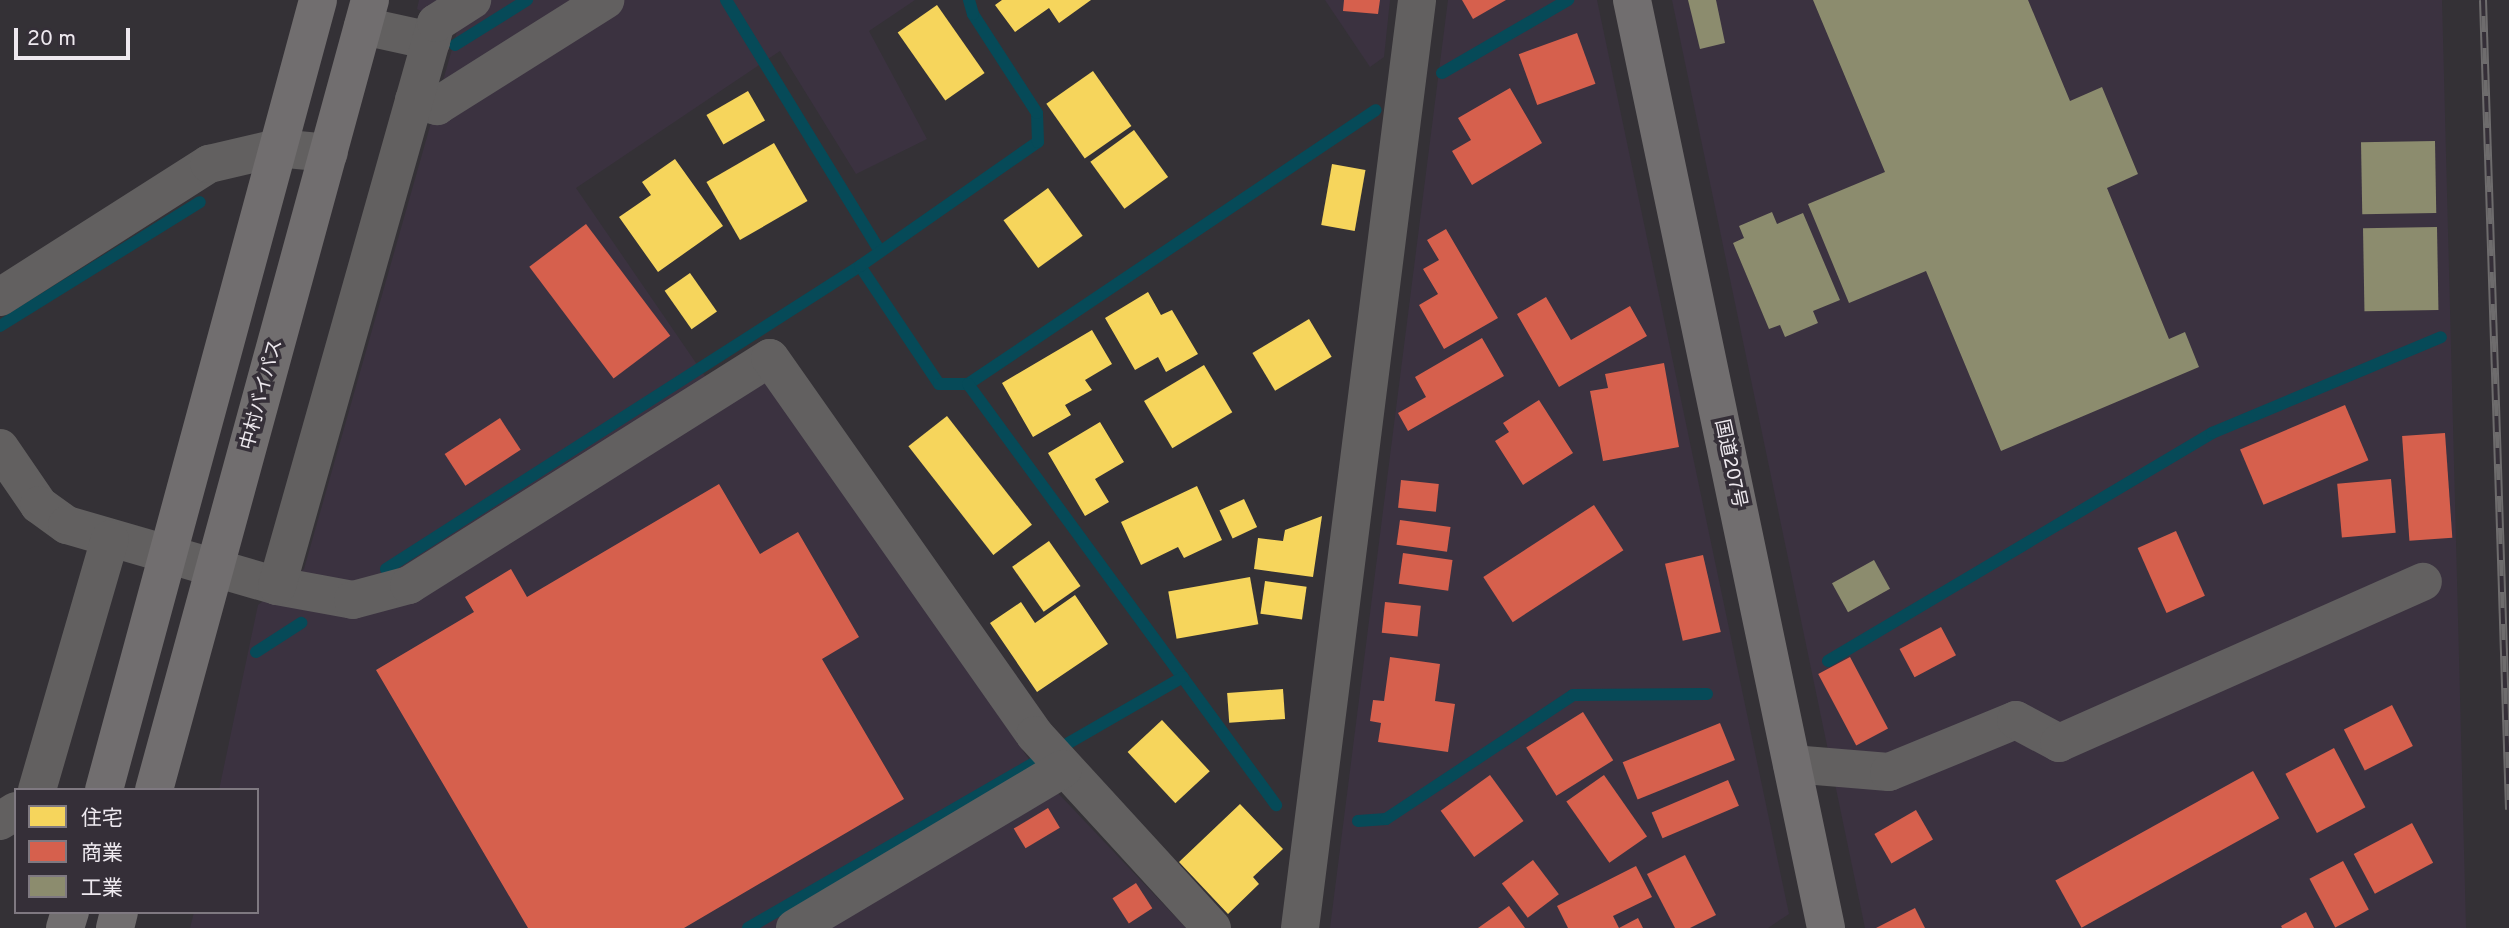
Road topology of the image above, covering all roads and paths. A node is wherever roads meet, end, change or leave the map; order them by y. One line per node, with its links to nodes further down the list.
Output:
1 (318, 0): 9 (highway)
2 (472, 0): 7 (street)
3 (605, 0): 8 (street)
4 (1417, 0): 25 (street)
5 (1632, 0): 18 (highway, 国道207号)
6 (367, 13): 7 (street); 10 (highway, 中村バイパス)
7 (431, 41): 8 (street)
8 (414, 100): 17 (street)
9 (276, 148): 10 (street); 11 (street); 14 (highway)
10 (329, 153): 15 (highway, 中村バイパス)
11 (0, 298)
12 (0, 448): 13 (street)
13 (110, 539): 14 (street); 20 (street)
14 (169, 554): 15 (street); 21 (highway)
15 (216, 568): 17 (street); 22 (highway, 中村バイパス)
16 (2423, 583): 18 (street)
17 (277, 586): 19 (street)
18 (1792, 764): 26 (highway, 国道207号)
19 (1063, 769): 23 (street); 24 (street)
20 (38, 788)
21 (105, 788)
22 (155, 788)
23 (795, 928)
24 (1212, 928)
25 (1300, 928)
26 (1826, 928)

